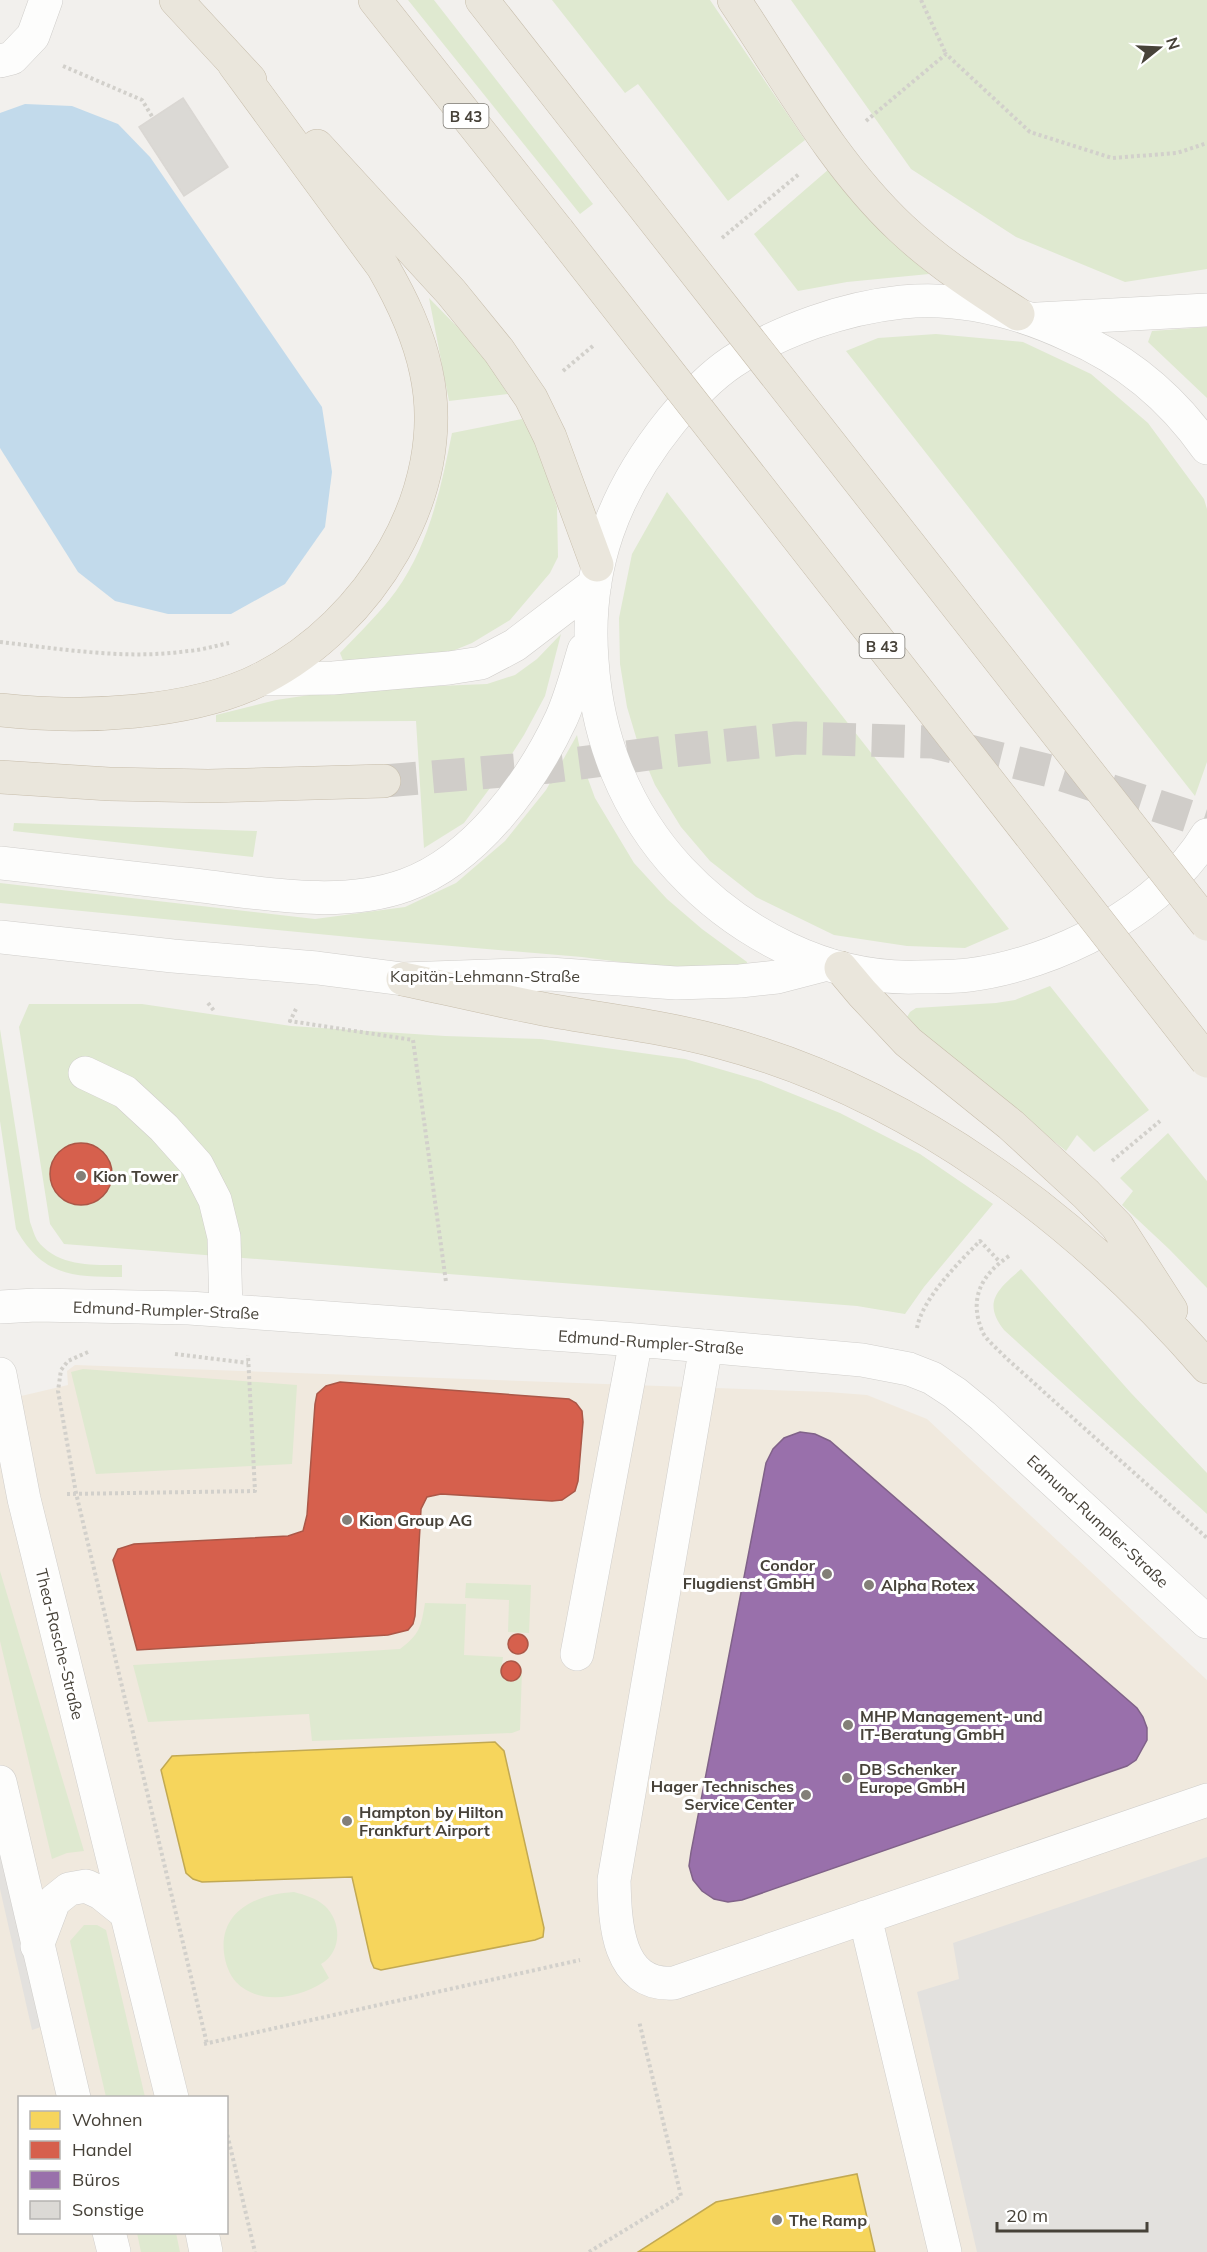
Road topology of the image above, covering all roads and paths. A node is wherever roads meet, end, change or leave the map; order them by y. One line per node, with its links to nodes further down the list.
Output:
1 (46, 0): 7 (street)
2 (176, 0): 9 (highway)
3 (375, 0): 29 (highway, B 43, bridge)
4 (482, 0): 24 (highway, bridge)
5 (734, 0): 12 (highway)
6 (921, 0): 8 (path)
7 (11, 54): 10 (path)
8 (946, 54): 11 (path); 12 (path)
9 (234, 64): 16 (highway); 18 (highway)
10 (153, 118)
11 (1207, 142)
12 (831, 147): 14 (highway)
13 (1207, 310): 14 (street)
14 (1026, 317): 15 (street); 16 (street)
15 (1207, 448)
16 (596, 575): 17 (street); 18 (street)
17 (590, 631): 23 (street); 26 (street)
18 (261, 679): 19 (highway)
19 (0, 710)
20 (0, 777): 21 (highway)
21 (384, 781)
22 (1207, 835): 26 (street)
23 (0, 863)
24 (1207, 924)
25 (0, 938): 27 (street, Kapitän-Lehmann-Straße)
26 (834, 966): 27 (street, Kapitän-Lehmann-Straße); 44 (highway)
27 (403, 978): 44 (highway)
28 (290, 1021): 38 (path)
29 (1207, 1061)
30 (85, 1073): 37 (street)
31 (1160, 1121): 32 (path)
32 (1107, 1165)
33 (1009, 1256): 34 (path)
34 (1000, 1262): 35 (path); 48 (path)
35 (932, 1296)
36 (0, 1307): 37 (street, Edmund-Rumpler-Straße)
37 (235, 1312): 38 (street, Edmund-Rumpler-Straße); 43 (path)
38 (452, 1328): 39 (street, Edmund-Rumpler-Straße)
39 (636, 1340): 40 (street, Edmund-Rumpler-Straße); 50 (street)
40 (706, 1346): 49 (street, Edmund-Rumpler-Straße); 56 (street)
41 (92, 1351): 46 (path)
42 (167, 1353): 43 (path)
43 (248, 1363): 46 (path)
44 (1206, 1366)
45 (0, 1374): 47 (street, Thea-Rasche-Straße)
46 (76, 1493): 47 (path); 58 (path)
47 (24, 1499): 53 (street, Thea-Rasche-Straße)
48 (1207, 1538)
49 (1207, 1622)
50 (577, 1654)
51 (0, 1782): 55 (street)
52 (1207, 1800): 54 (street)
53 (126, 1913): 55 (street); 59 (street, Thea-Rasche-Straße)
54 (865, 1917): 56 (street); 70 (street)
55 (37, 1946): 61 (street)
56 (623, 1951): 58 (path)
57 (639, 2018): 69 (path)
58 (206, 2043): 59 (path); 60 (path)
59 (162, 2053): 62 (street, Thea-Rasche-Straße)
60 (209, 2054)
61 (74, 2096)
62 (172, 2096)
63 (228, 2137): 68 (path)
64 (110, 2234): 66 (street)
65 (202, 2234): 67 (street)
66 (114, 2252)
67 (206, 2252)
68 (255, 2252)
69 (589, 2252)
70 (945, 2252)

